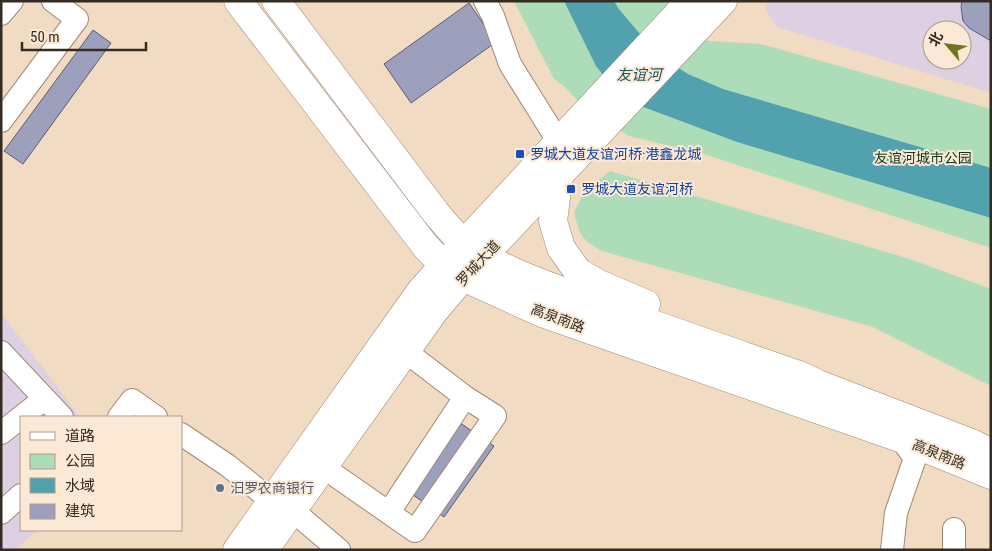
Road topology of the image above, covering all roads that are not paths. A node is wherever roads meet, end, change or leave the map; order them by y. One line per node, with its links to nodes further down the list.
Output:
1 (12, 1): 7 (street)
2 (53, 1): 9 (street)
3 (238, 1): 13 (main road, 高泉南路)
4 (276, 1): 12 (main road, 高泉南路)
5 (485, 1): 10 (street)
6 (710, 4): 8 (main road, 罗城大道)
7 (1, 14)
8 (604, 110): 10 (main road, 罗城大道); 11 (main road, 罗城大道)
9 (1, 121)
10 (558, 141): 12 (main road, 罗城大道)
11 (559, 175): 12 (main road, 罗城大道); 16 (main road)
12 (474, 250): 13 (main road, 罗城大道); 16 (main road, 高泉南路)
13 (453, 271): 14 (main road, 罗城大道); 26 (main road, 高泉南路); 31 (main road, 罗城大道)
14 (405, 351): 17 (street); 28 (main road, 罗城大道)
15 (1, 352): 18 (street)
16 (799, 374): 27 (main road, 高泉南路)
17 (465, 397): 32 (street); 32 (street)
18 (44, 399): 19 (street); 20 (street)
19 (22, 416)
20 (61, 416)
21 (120, 416): 22 (street)
22 (155, 416)
23 (20, 418): 24 (street)
24 (1, 433)
25 (182, 435): 31 (street)
26 (900, 438): 29 (main road, 高泉南路); 37 (street)
27 (991, 453)
28 (323, 467): 31 (main road, 罗城大道); 32 (street)
29 (991, 475)
30 (20, 496): 33 (street)
31 (282, 505): 34 (main road, 罗城大道); 35 (main road, 罗城大道); 36 (street)
32 (389, 512)
33 (1, 513)
34 (237, 550)
35 (264, 550)
36 (339, 550)
37 (892, 550)

